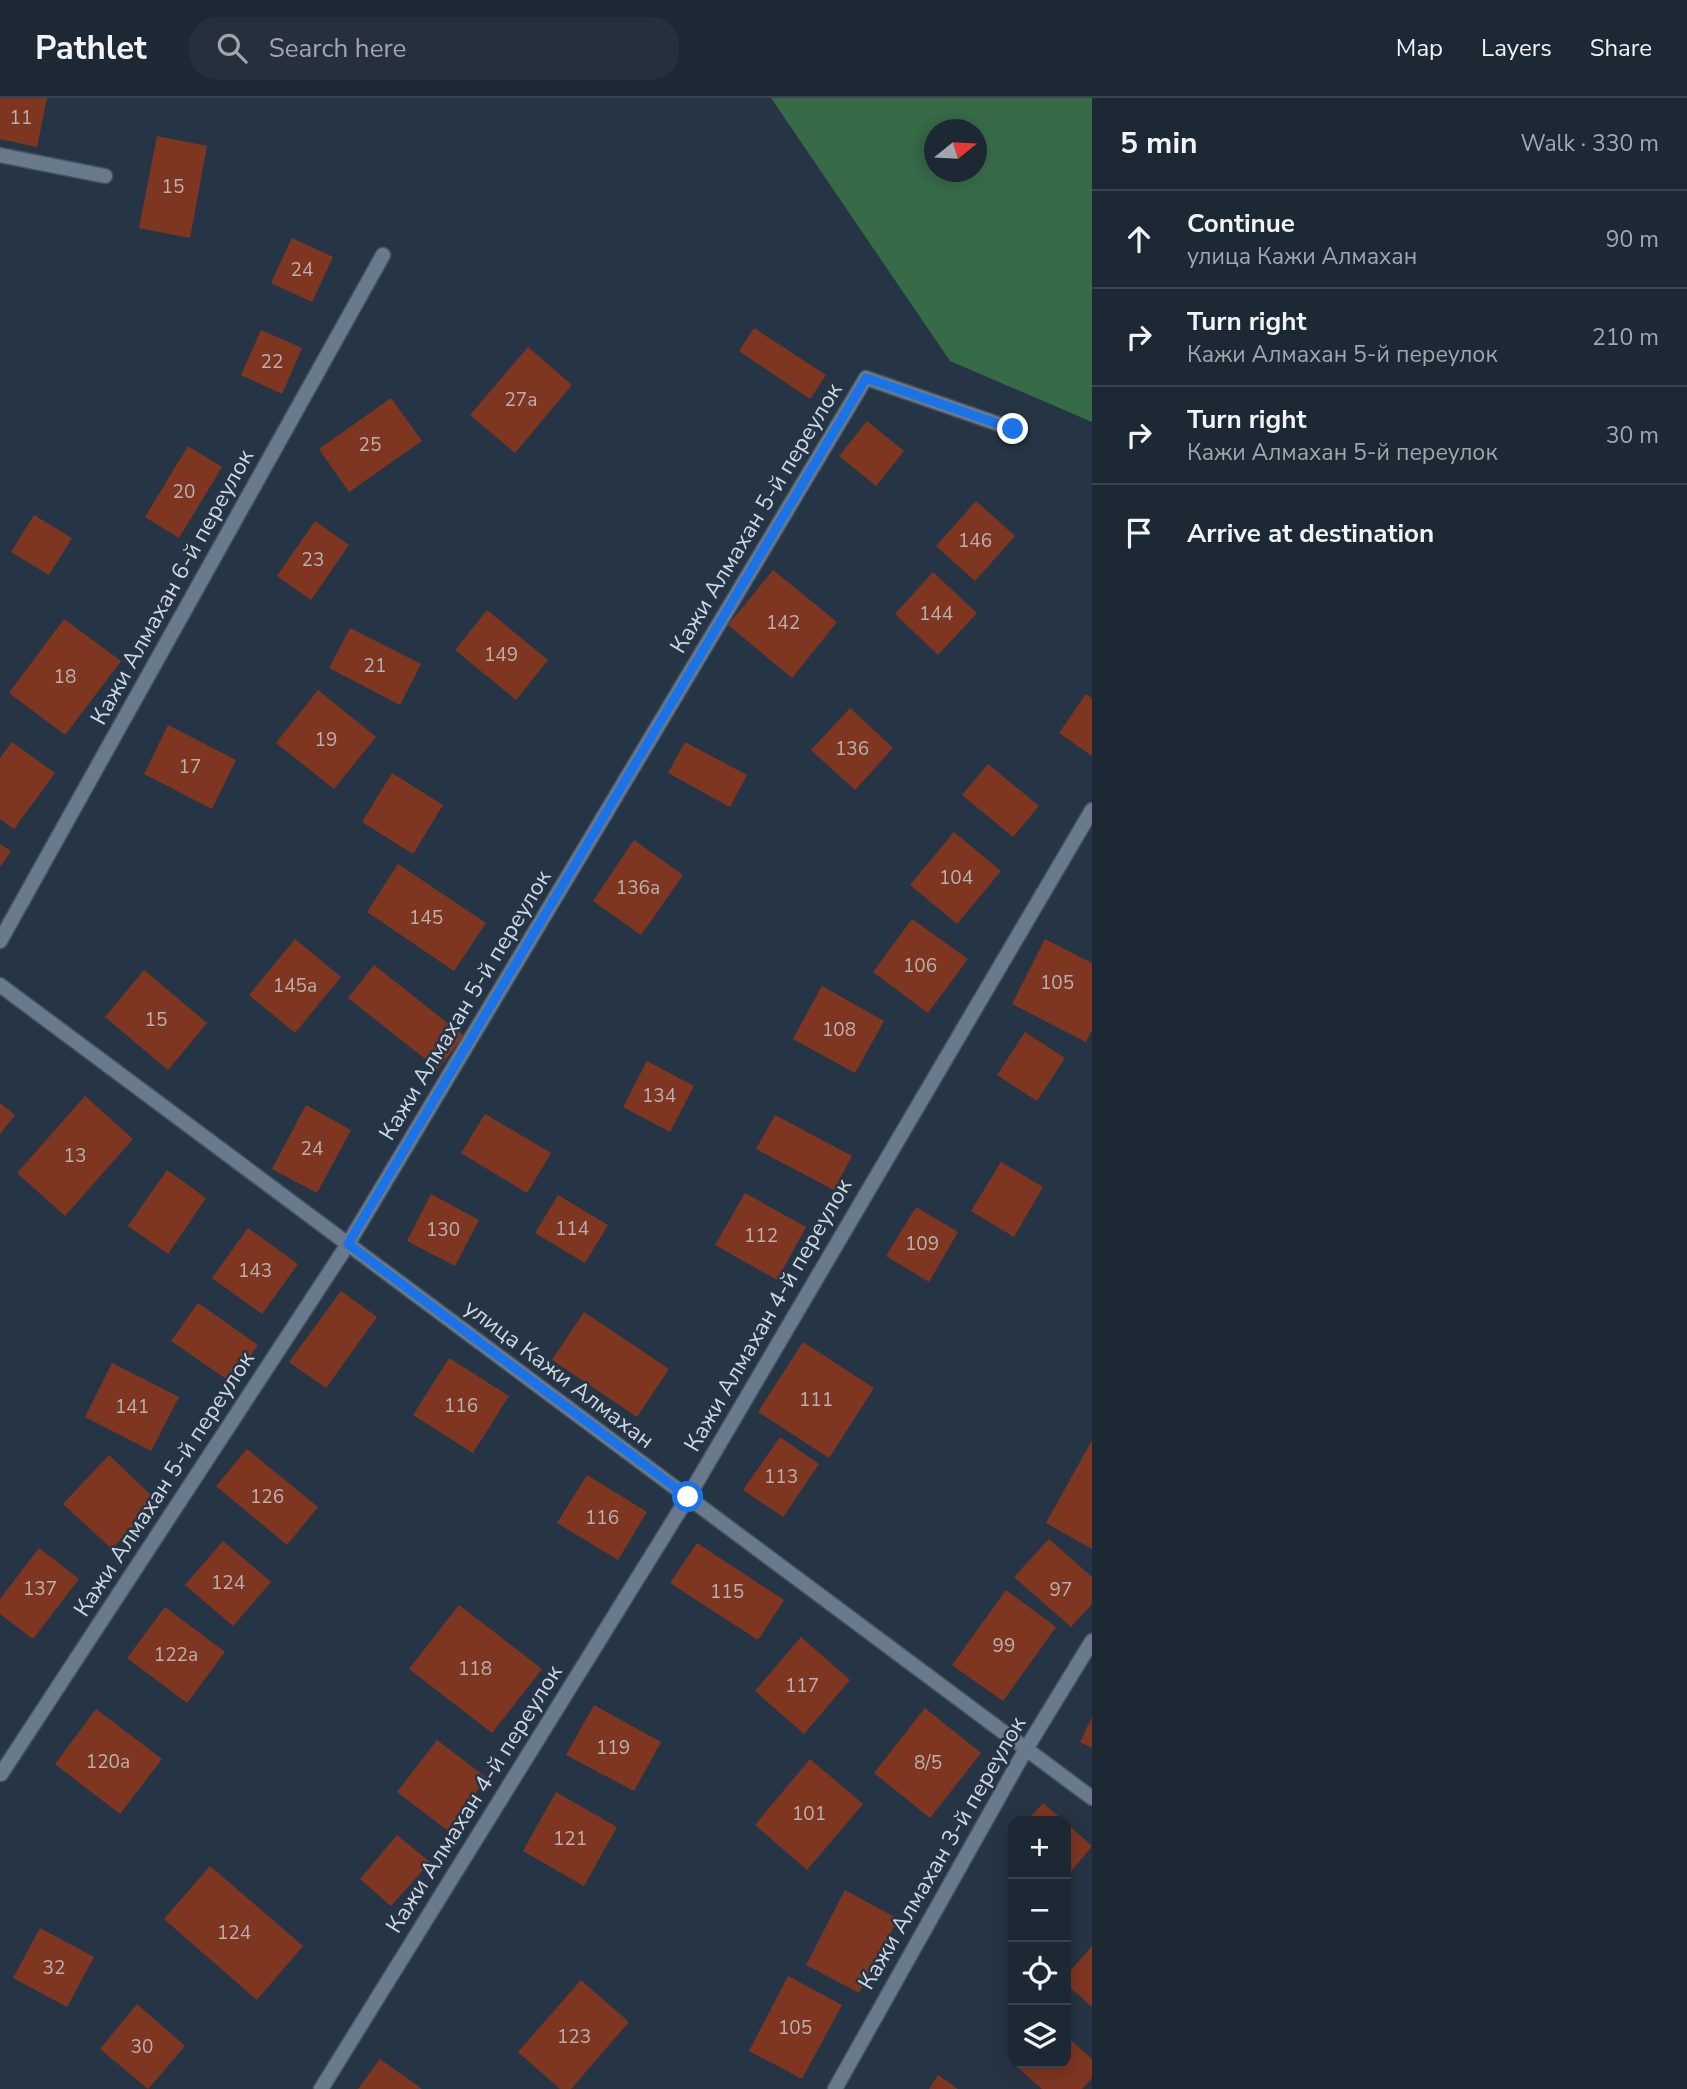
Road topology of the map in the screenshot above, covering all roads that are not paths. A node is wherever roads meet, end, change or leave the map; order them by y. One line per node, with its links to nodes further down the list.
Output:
1 (0, 155): 2 (street)
2 (105, 176)
3 (383, 255): 6 (street, Кажи Алмахан 6-й переулок)
4 (1013, 429): 8 (street, Кажи Алмахан 5-й переулок)
5 (1092, 810): 9 (street, Кажи Алмахан 4-й переулок)
6 (0, 941)
7 (0, 985): 8 (street, улица Кажи Алмахан)
8 (348, 1244): 9 (street, улица Кажи Алмахан); 12 (street, Кажи Алмахан 5-й переулок)
9 (688, 1497): 11 (street, улица Кажи Алмахан); 14 (street, Кажи Алмахан 4-й переулок)
10 (1092, 1642): 11 (street, Кажи Алмахан 3-й переулок)
11 (1026, 1749): 13 (street, улица Кажи Алмахан); 15 (street, Кажи Алмахан 3-й переулок)
12 (1, 1774)
13 (1092, 1798)
14 (321, 2089)
15 (835, 2089)

